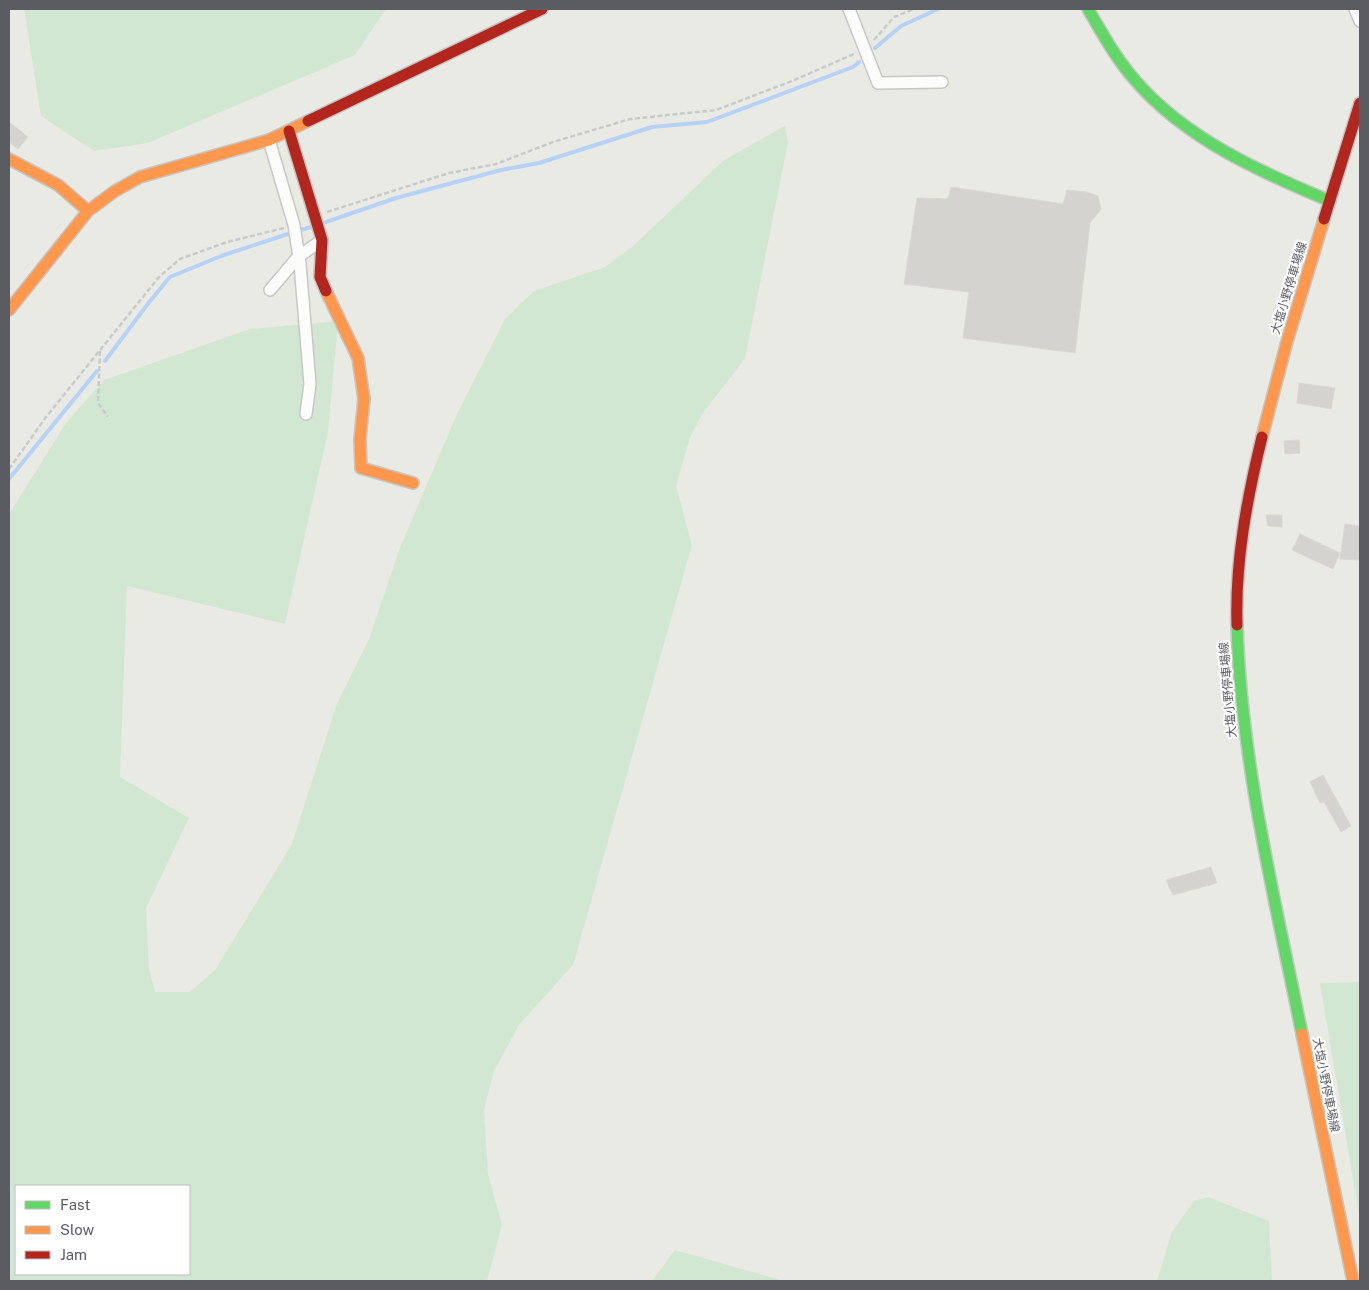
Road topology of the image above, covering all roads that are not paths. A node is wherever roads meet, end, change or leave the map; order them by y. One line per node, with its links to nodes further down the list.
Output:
1 (542, 9): 8 (street)
2 (849, 9): 6 (street)
3 (1088, 9): 11 (street)
4 (1355, 9): 5 (street)
5 (1360, 21)
6 (942, 82)
7 (1360, 103): 11 (street, 大塩小野停車場線)
8 (289, 131): 9 (street); 13 (street)
9 (269, 140): 12 (street); 14 (street)
10 (9, 159): 12 (street)
11 (1330, 201): 19 (street, 大塩小野停車場線)
12 (88, 211): 16 (street)
13 (322, 240): 14 (street); 18 (street)
14 (298, 257): 15 (street); 17 (street)
15 (270, 290)
16 (9, 310)
17 (306, 414)
18 (413, 483)
19 (1353, 1281)

